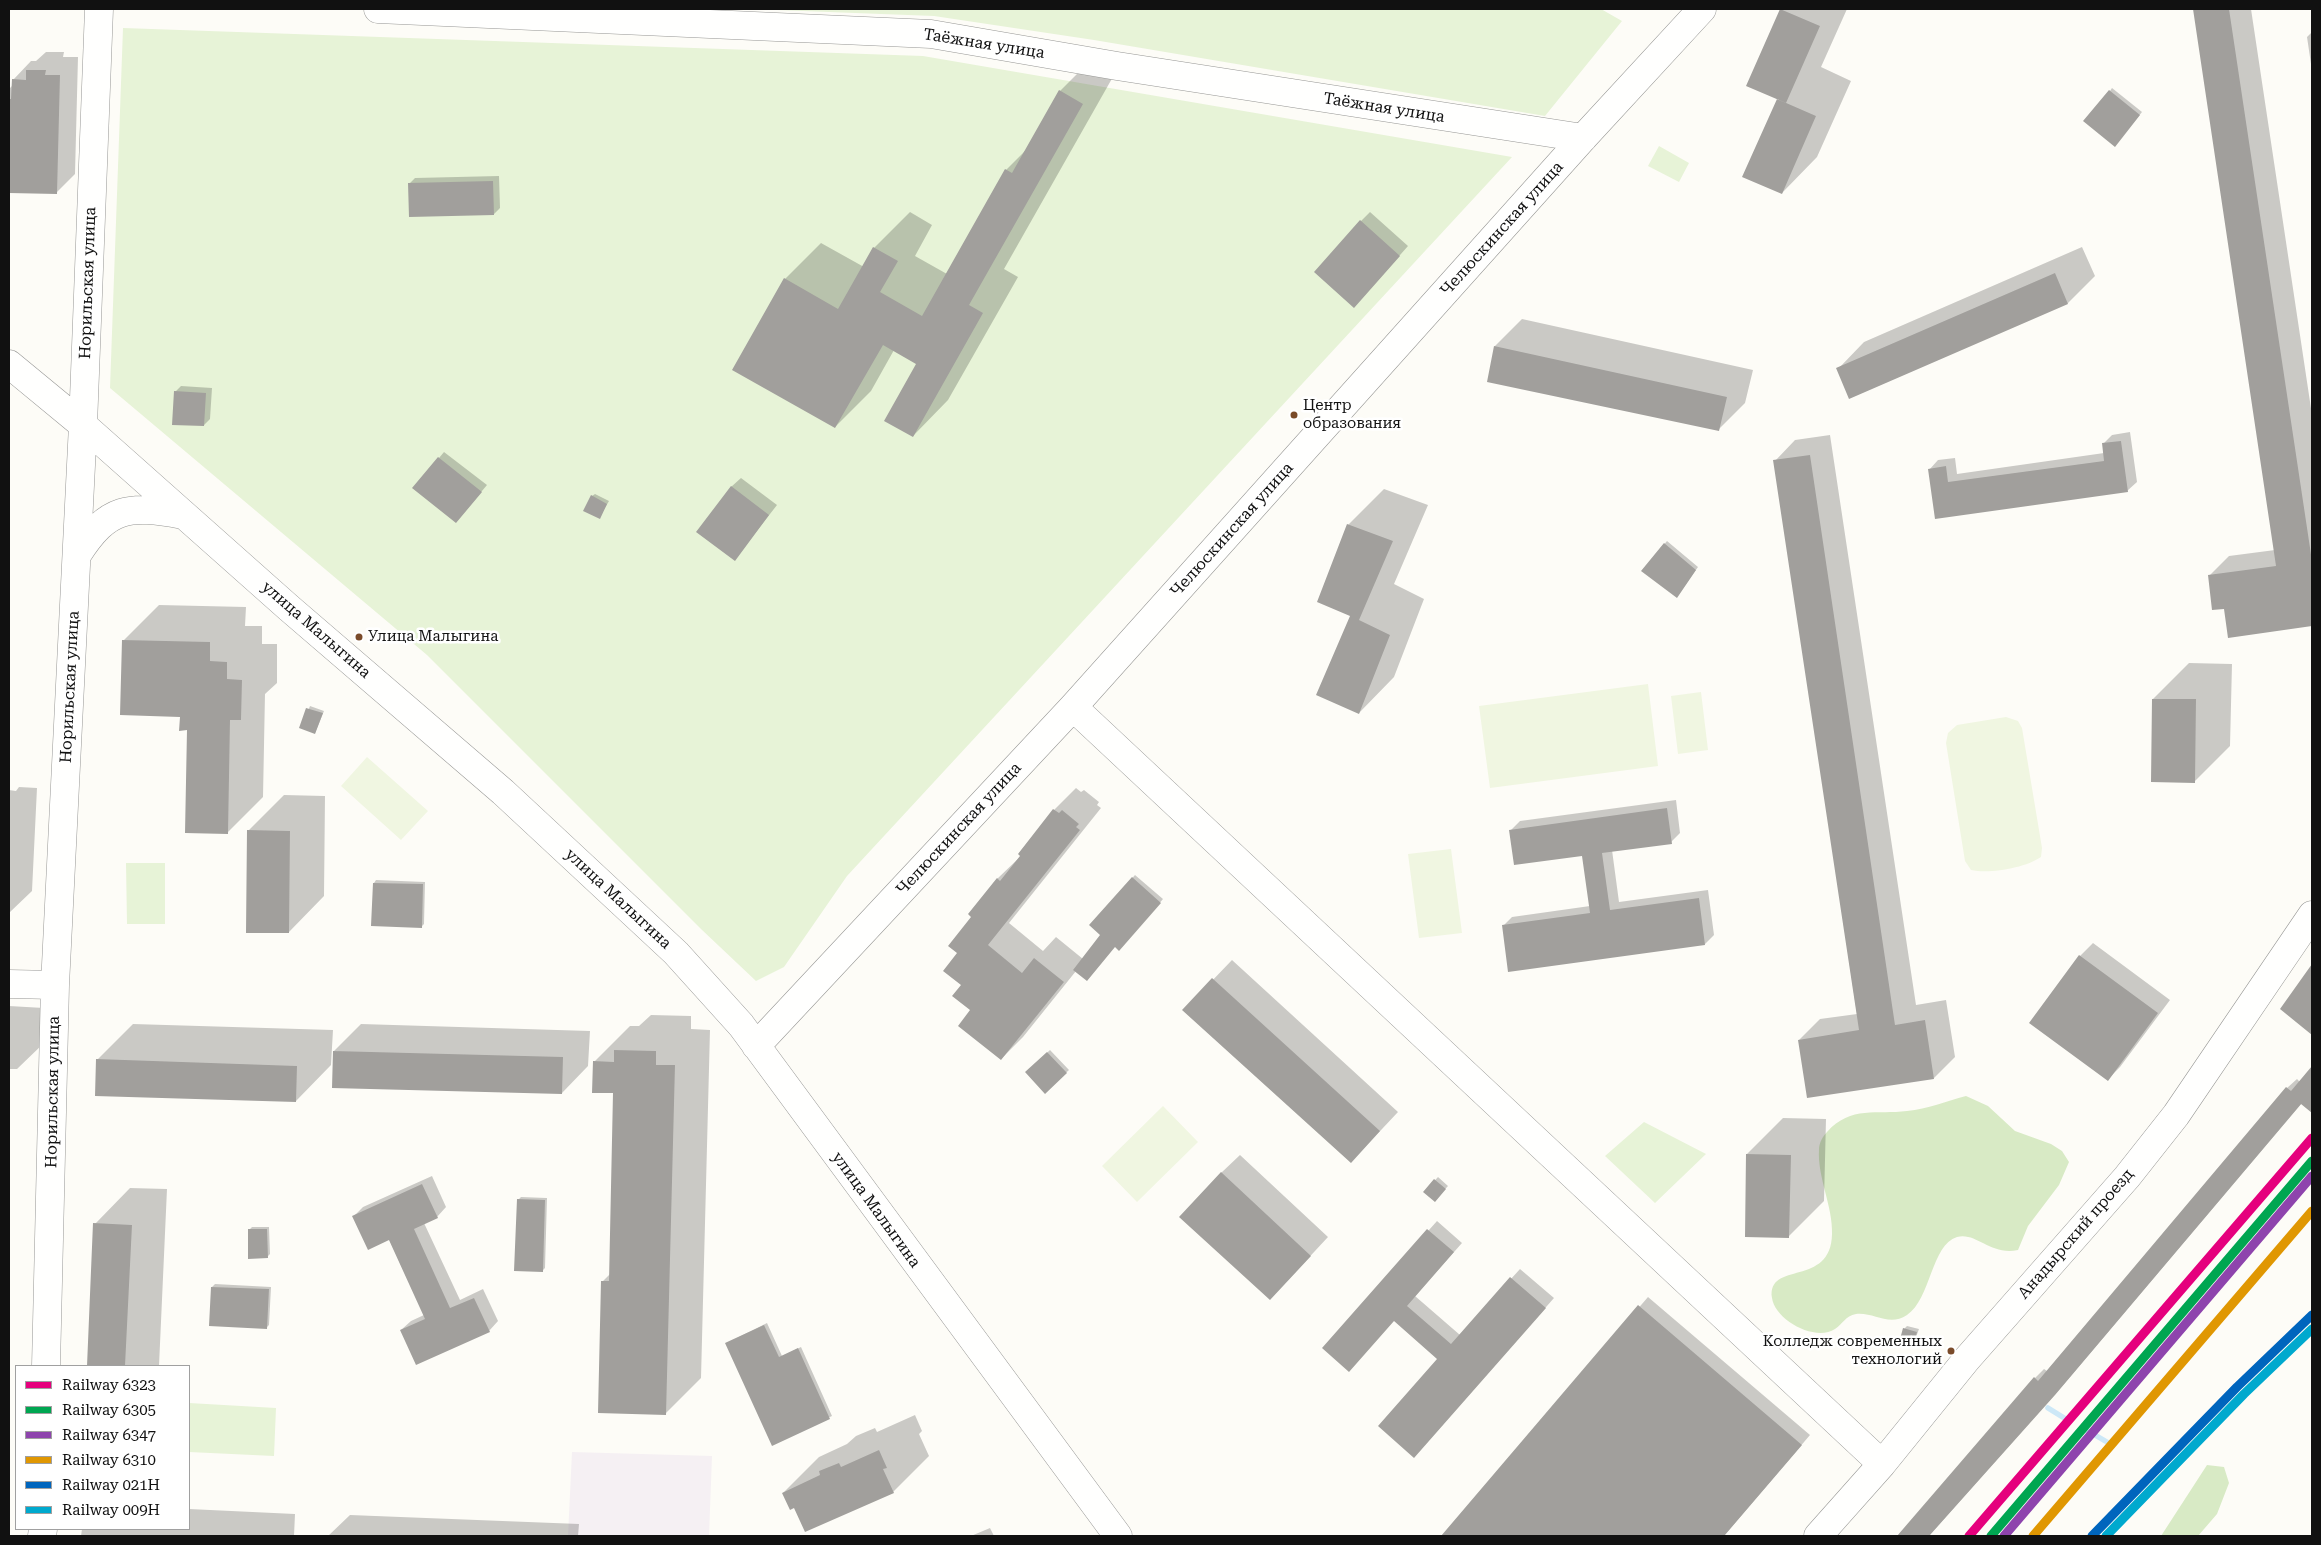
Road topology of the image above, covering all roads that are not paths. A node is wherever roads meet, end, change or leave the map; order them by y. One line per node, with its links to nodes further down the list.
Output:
1 (99, 9): 6 (street, Норильская улица)
2 (378, 9): 4 (street, Таёжная улица)
3 (1702, 9): 4 (street, Челюскинская улица)
4 (1583, 138): 9 (street, Челюскинская улица)
5 (9, 364): 6 (street, улица Малыгина)
6 (83, 425): 7 (street, улица Малыгина); 8 (street, Норильская улица)
7 (183, 515): 8 (street); 13 (street, улица Малыгина)
8 (77, 555): 12 (street, Норильская улица)
9 (1073, 707): 13 (street, Челюскинская улица); 15 (street)
10 (2312, 915): 15 (street, Анадырский проезд)
11 (9, 984): 12 (street)
12 (55, 985): 14 (street, Норильская улица)
13 (756, 1046): 16 (street, улица Малыгина)
14 (46, 1365)
15 (1882, 1464): 17 (street, Анадырский проезд)
16 (1118, 1536)
17 (1818, 1536)

